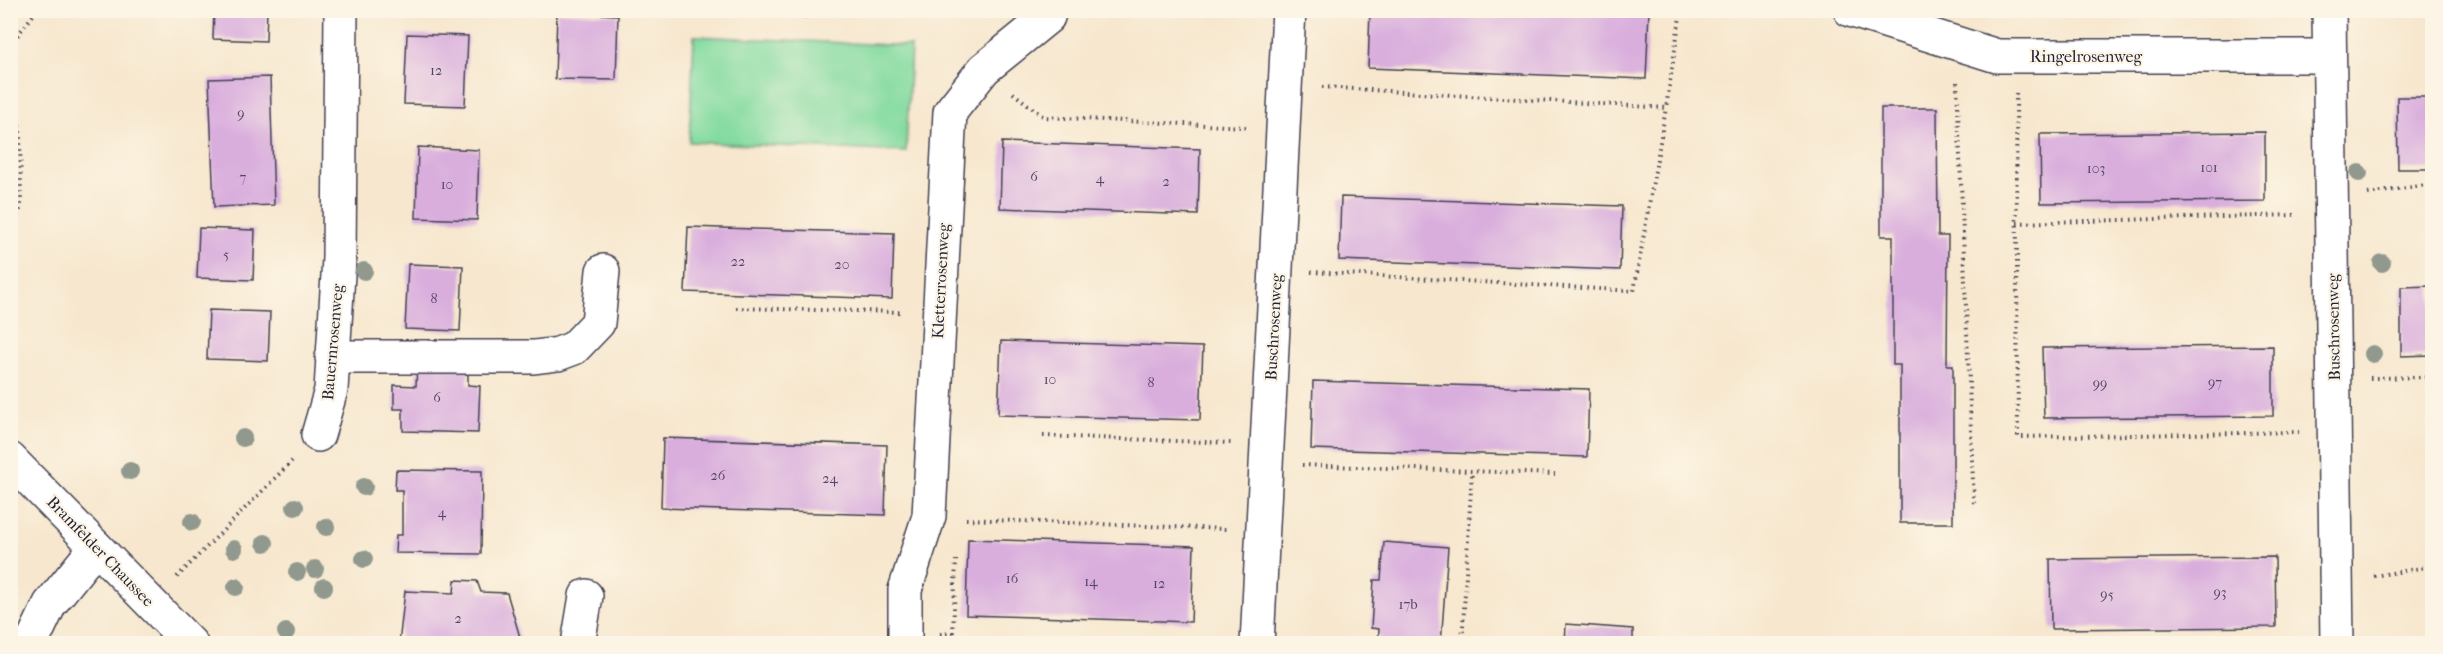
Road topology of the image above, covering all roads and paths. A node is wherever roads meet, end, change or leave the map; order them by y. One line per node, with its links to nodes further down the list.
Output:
1 (38, 10): 11 (path)
2 (341, 10): 27 (street, Bauernrosenweg)
3 (826, 10): 9 (path)
4 (1050, 10): 14 (street, Kletterrosenweg)
5 (1289, 10): 15 (street, Buschrosenweg)
6 (1681, 10): 16 (path)
7 (1850, 10): 10 (street, Ringelrosenweg)
8 (2329, 10): 13 (street, Buschrosenweg)
9 (752, 14)
10 (1956, 43): 12 (street, Ringelrosenweg); 37 (path)
11 (10, 45)
12 (2016, 56): 13 (street, Ringelrosenweg); 21 (path)
13 (2329, 56): 20 (street, Buschrosenweg)
14 (984, 69): 18 (path); 26 (street, Kletterrosenweg)
15 (1285, 85): 16 (path); 18 (street, Buschrosenweg)
16 (1666, 108): 23 (path)
17 (10, 110): 22 (path)
18 (1282, 129): 23 (street, Buschrosenweg)
19 (2433, 184): 20 (path)
20 (2331, 207): 21 (path); 29 (street, Buschrosenweg)
21 (2016, 223): 30 (path)
22 (10, 233)
23 (1276, 270): 33 (street, Buschrosenweg)
24 (603, 272): 27 (street)
25 (736, 308): 26 (path)
26 (938, 313): 51 (street, Kletterrosenweg)
27 (332, 357): 31 (street, Bauernrosenweg)
28 (2433, 376): 29 (path)
29 (2334, 379): 30 (street, Buschrosenweg)
30 (2334, 432): 43 (street, Buschrosenweg)
31 (318, 435): 45 (path)
32 (1043, 436): 33 (path)
33 (1266, 454): 35 (path); 39 (street, Buschrosenweg)
34 (10, 459): 40 (street, Bramfelder Chaussee)
35 (1472, 471): 36 (path); 53 (path)
36 (1555, 474)
37 (1974, 507)
38 (958, 519): 39 (path)
39 (1262, 530): 52 (street, Buschrosenweg)
40 (96, 547): 45 (street, Bramfelder Chaussee); 48 (street)
41 (956, 553): 46 (path)
42 (2433, 566): 43 (path)
43 (2336, 582): 47 (street, Buschrosenweg)
44 (586, 596): 50 (street)
45 (151, 603): 49 (street, Bramfelder Chaussee)
46 (953, 633)
47 (2337, 642): 54 (path)
48 (31, 644)
49 (191, 644)
50 (578, 644)
51 (905, 644)
52 (1257, 644)
53 (1462, 644)
54 (2237, 644)

